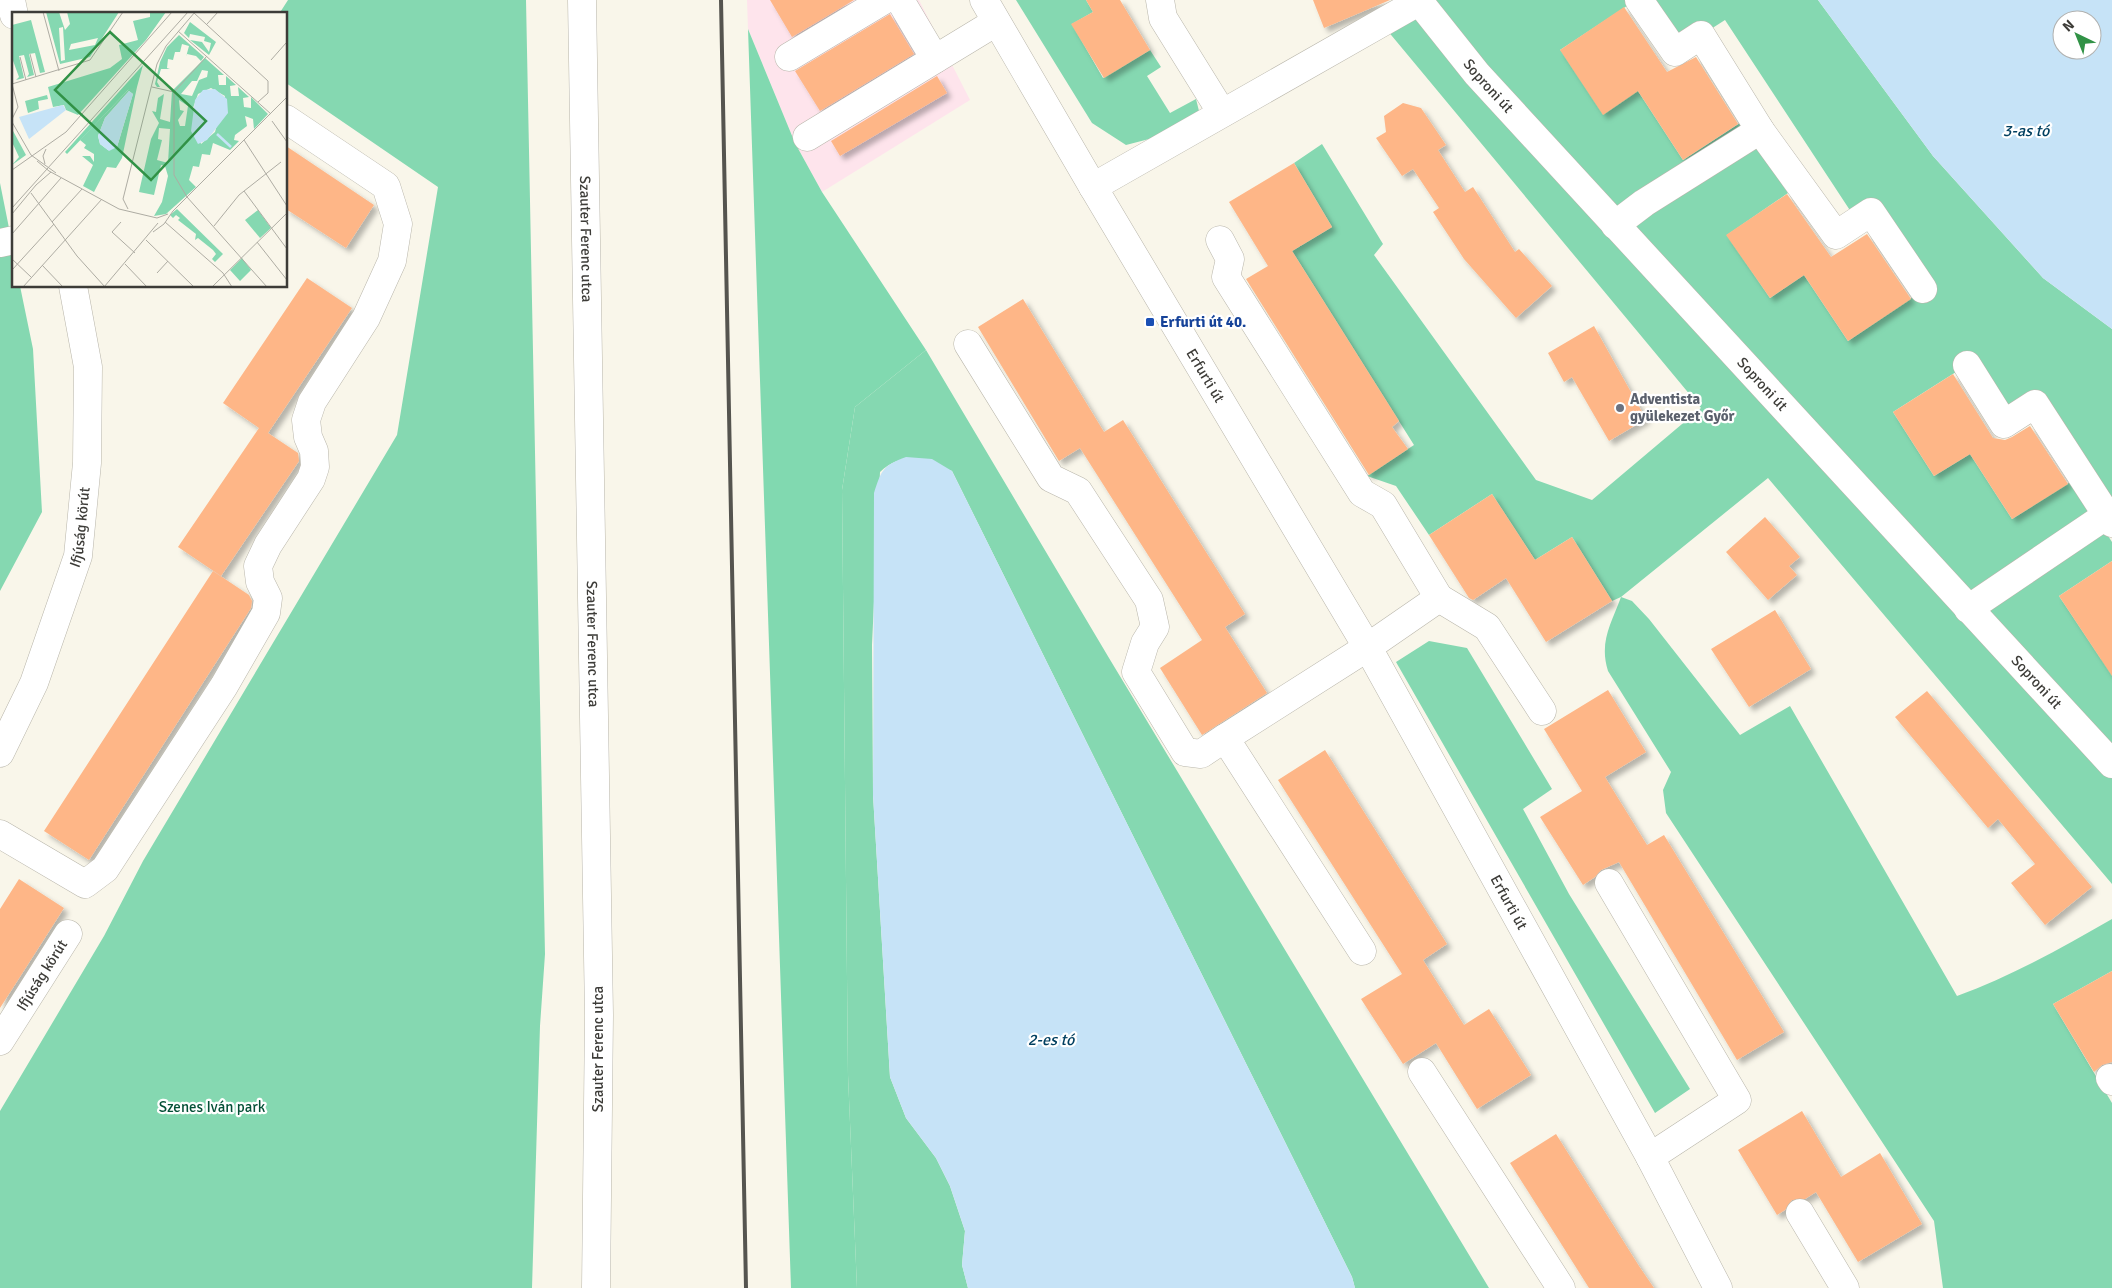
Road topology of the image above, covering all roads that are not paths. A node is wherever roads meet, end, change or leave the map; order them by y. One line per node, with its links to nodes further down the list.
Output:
1 (582, 0): 37 (street, Szauter Ferenc utca)
2 (884, 0): 8 (street)
3 (900, 0): 9 (street)
4 (1160, 0): 10 (street)
5 (1639, 0): 12 (street)
6 (1418, 1): 10 (street); 15 (street, Soproni út)
7 (990, 11): 9 (street); 14 (street, Erfurti út)
8 (789, 57)
9 (935, 59): 13 (street)
10 (1222, 113): 14 (street)
11 (288, 121): 29 (street)
12 (1760, 130): 15 (street); 18 (street)
13 (807, 137)
14 (1093, 187): 24 (street, Erfurti út)
15 (1615, 225): 23 (street, Soproni út)
16 (1220, 240): 22 (street)
17 (73, 288): 27 (street, Ifjúság körút)
18 (1923, 289)
19 (968, 344): 26 (street)
20 (1967, 365): 21 (street)
21 (2109, 519): 23 (street)
22 (1439, 598): 24 (street); 25 (street)
23 (1968, 609): 28 (street, Soproni út)
24 (1368, 647): 26 (street); 35 (street, Erfurti út)
25 (1542, 711)
26 (1225, 738): 32 (street)
27 (0, 753)
28 (2112, 764)
29 (0, 834)
30 (1609, 882): 35 (street)
31 (68, 934): 33 (street, Ifjúság körút)
32 (1362, 951)
33 (0, 1042)
34 (1422, 1072): 38 (street)
35 (1650, 1157): 39 (street, Erfurti út)
36 (1800, 1213): 40 (street)
37 (596, 1288)
38 (1561, 1288)
39 (1718, 1288)
40 (1844, 1288)

